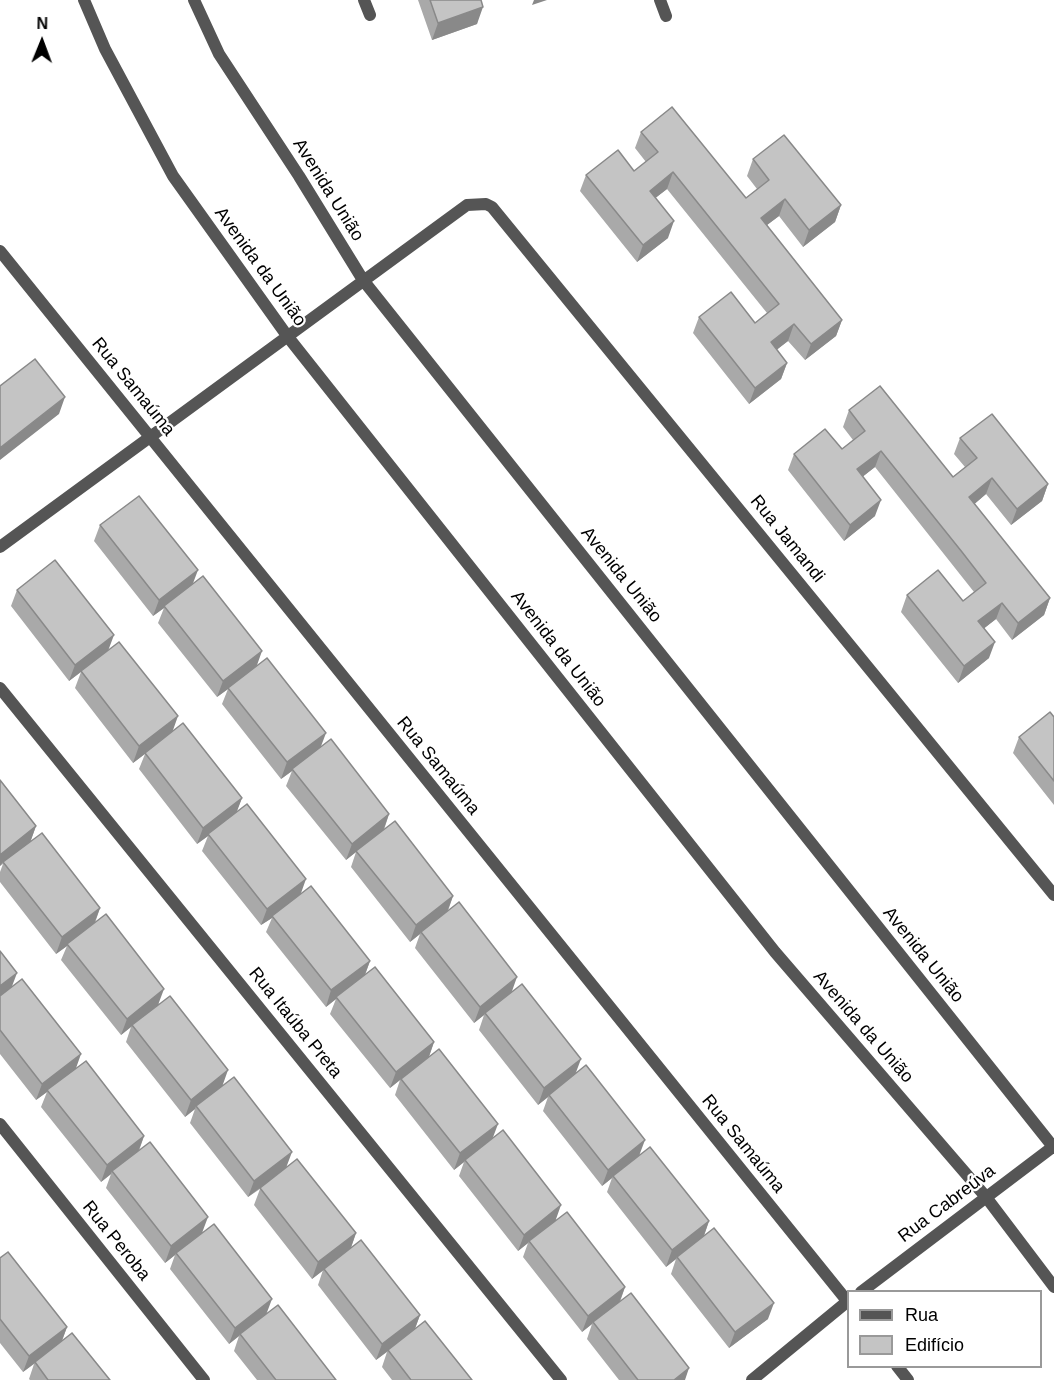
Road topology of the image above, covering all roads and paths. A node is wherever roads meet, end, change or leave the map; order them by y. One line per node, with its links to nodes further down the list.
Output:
1 (84, 0): 9 (street, Avenida da União)
2 (194, 0): 8 (street, Avenida União)
3 (364, 0): 5 (street)
4 (660, 0): 6 (street)
5 (370, 15)
6 (666, 16)
7 (0, 251): 10 (street, Rua Samaúma)
8 (363, 280): 9 (street); 13 (street, Rua Jamandi); 15 (street, Avenida União)
9 (288, 337): 10 (street); 16 (street, Avenida da União)
10 (150, 437): 11 (street); 19 (street, Rua Samaúma)
11 (0, 547)
12 (0, 688): 23 (street, Rua Itaúba Preta)
13 (1054, 895)
14 (0, 1124): 22 (street, Rua Peroba)
15 (1054, 1147): 16 (street, Rua Cabreúva)
16 (986, 1197): 17 (street, Avenida da União); 18 (street, Rua Cabreúva)
17 (1054, 1287)
18 (864, 1290)
19 (847, 1300)
20 (847, 1302): 24 (street)
21 (899, 1368): 25 (street)
22 (204, 1380)
23 (561, 1380)
24 (752, 1380)
25 (908, 1380)

